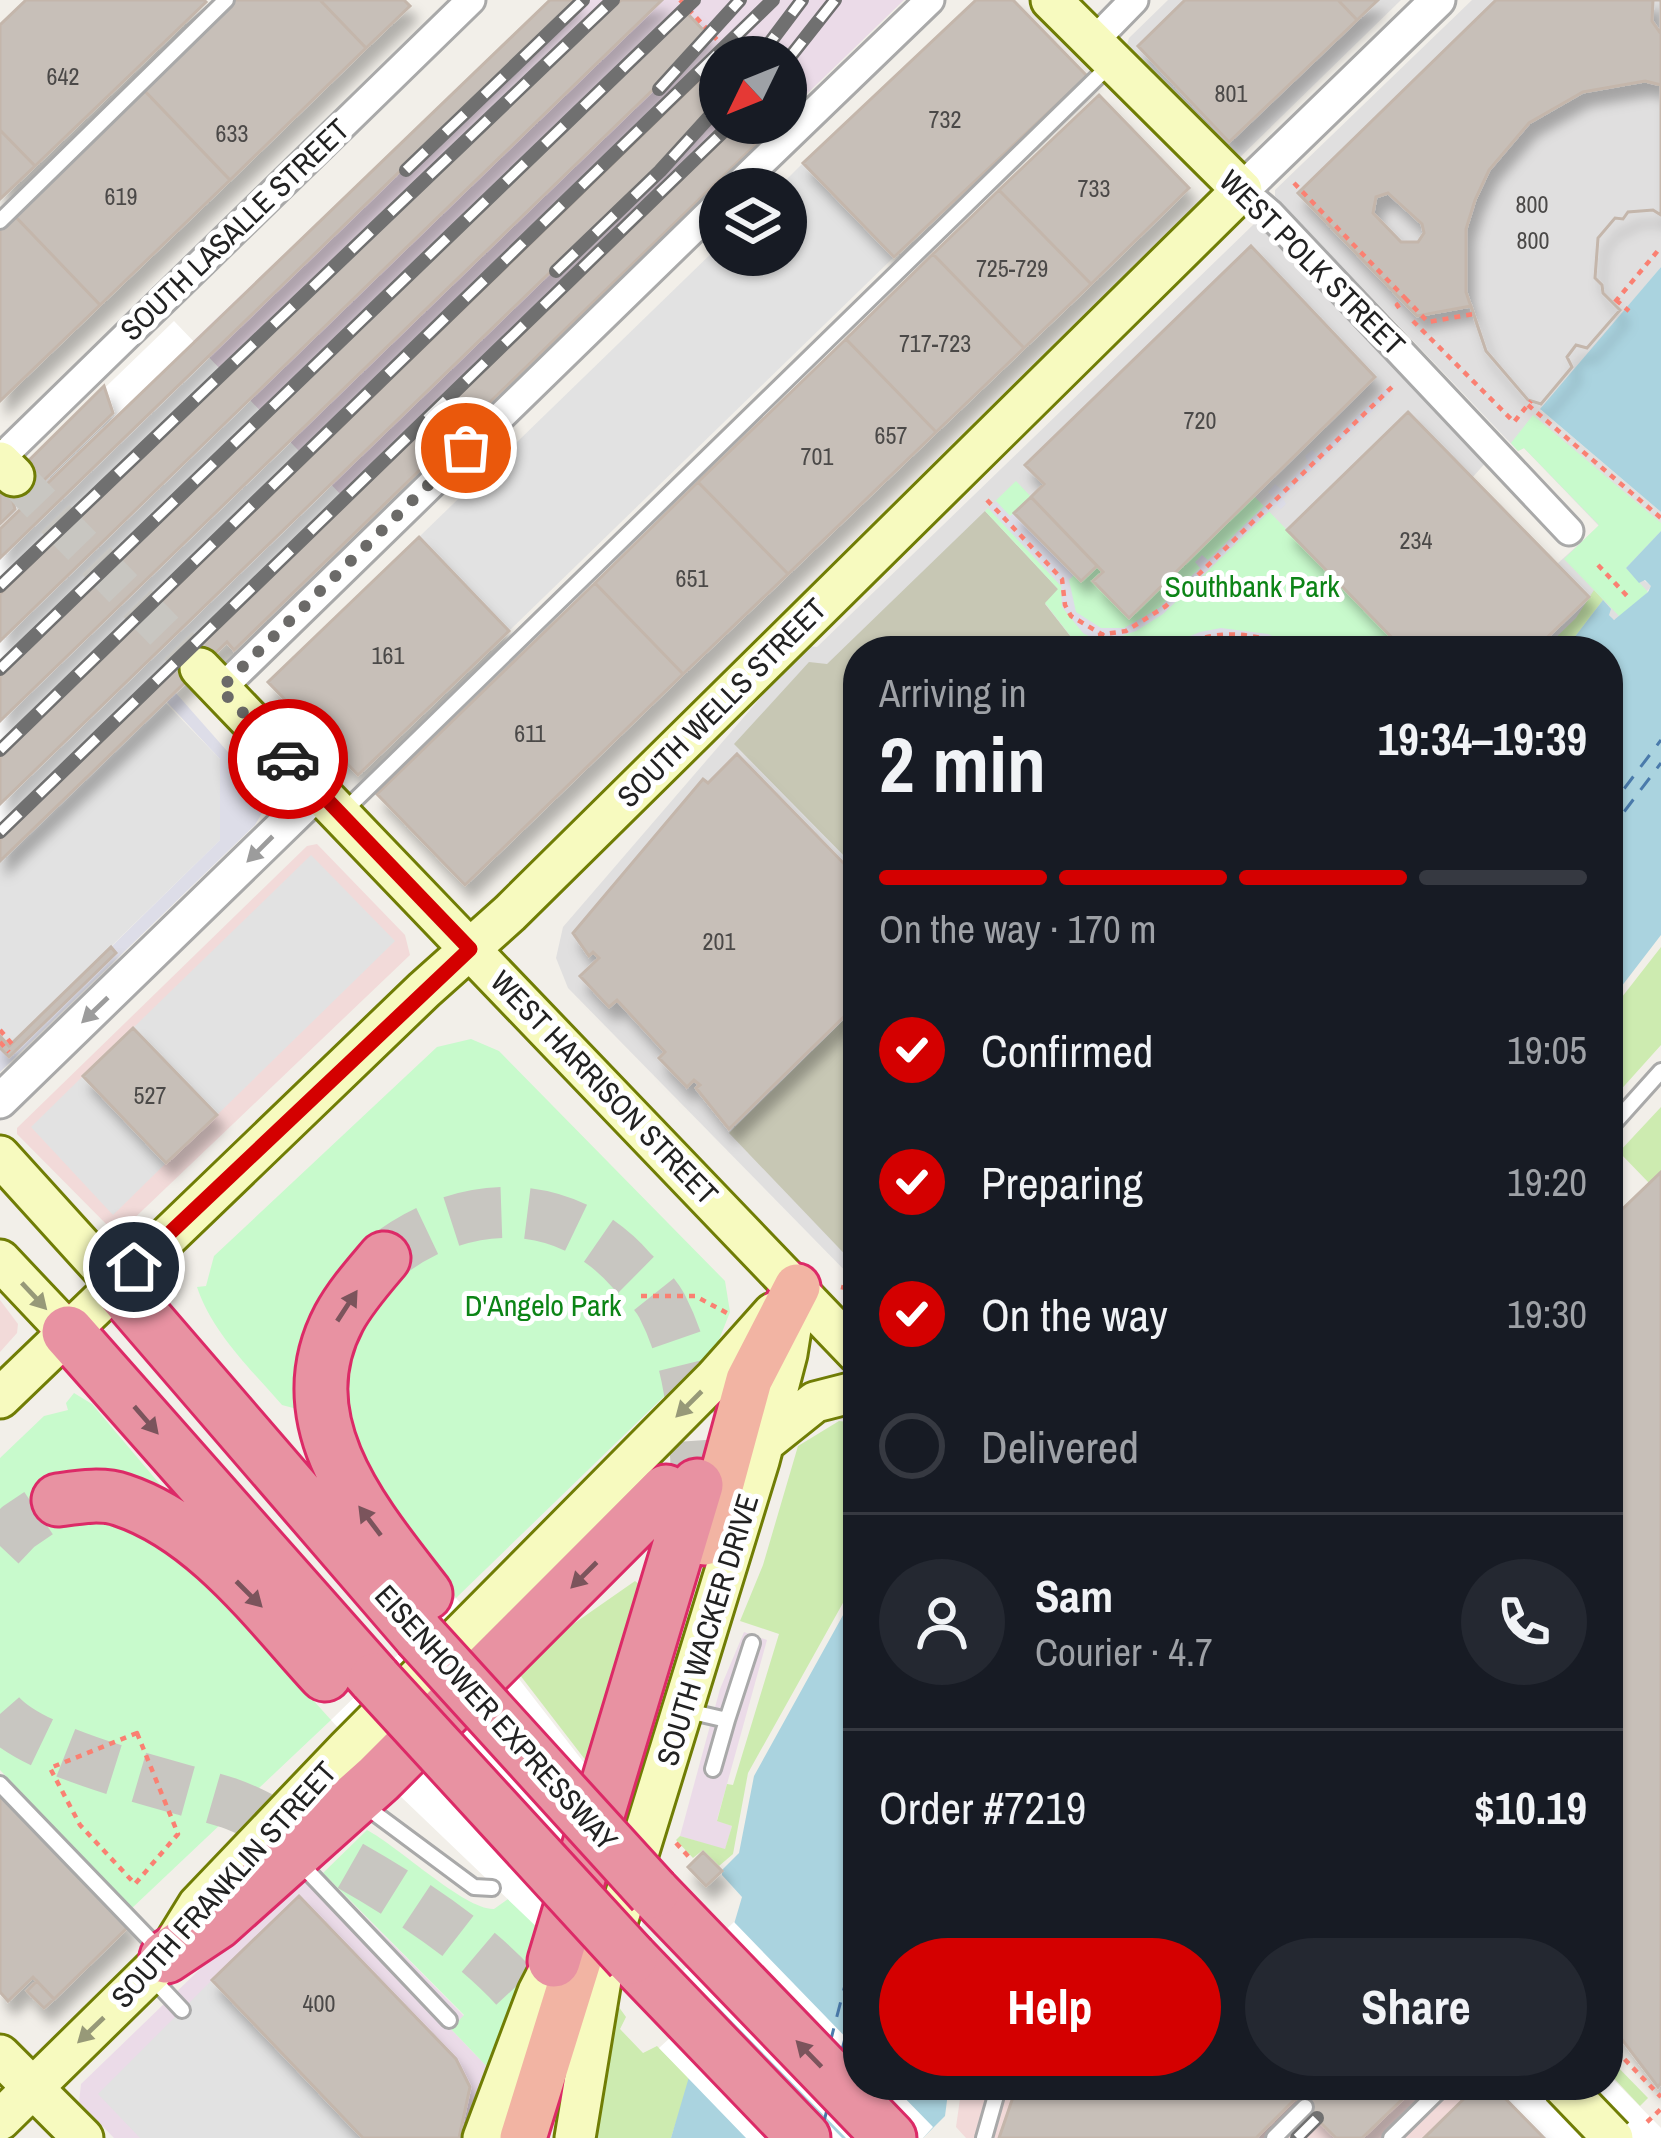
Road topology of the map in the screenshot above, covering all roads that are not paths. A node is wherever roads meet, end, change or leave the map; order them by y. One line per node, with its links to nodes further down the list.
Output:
1 (226, 0): 10 (lane)
2 (471, 0): 12 (street, SOUTH LASALLE STREET)
3 (930, 0): 8 (street)
4 (1051, 0): 7 (main road, WEST POLK STREET)
5 (1134, 0): 7 (street)
6 (1438, 0): 9 (street, SOUTH WELLS STREET)
7 (1102, 53): 9 (main road, WEST POLK STREET); 15 (lane)
8 (756, 168)
9 (1242, 190): 13 (street, WEST POLK STREET); 16 (main road, SOUTH WELLS STREET)
10 (0, 221)
11 (699, 223): 14 (street)
12 (5, 465)
13 (1569, 531)
14 (210, 678): 15 (main road, WEST HARRISON STREET)
15 (330, 802): 16 (main road, WEST HARRISON STREET); 18 (street, one-way to 18)
16 (470, 949): 23 (main road, SOUTH WELLS STREET); 24 (main road, WEST HARRISON STREET)
17 (1661, 1071): 19 (lane)
18 (0, 1101)
19 (1623, 1113)
20 (0, 1156): 23 (main road)
21 (384, 1258): 31 (highway, one-way to 21)
22 (0, 1260): 25 (main road, one-way to 25)
23 (117, 1285): 25 (main road, SOUTH WELLS STREET); 31 (highway, EISENHOWER EXPRESSWAY)
24 (797, 1287): 26 (main road, WEST HARRISON STREET); 29 (main road, SOUTH WACKER DRIVE); 42 (main road, SOUTH FRANKLIN STREET, one-way to 42); 57 (highway)
25 (68, 1332): 28 (main road, SOUTH WELLS STREET); 33 (highway, one-way to 33)
26 (843, 1338)
27 (843, 1395): 29 (main road)
28 (0, 1398)
29 (765, 1442): 34 (main road, SOUTH WACKER DRIVE)
30 (58, 1500): 33 (highway, one-way to 33)
31 (430, 1624): 47 (highway, EISENHOWER EXPRESSWAY, one-way to 31, bridge)
32 (752, 1643): 35 (lane)
33 (363, 1691): 41 (highway, EISENHOWER EXPRESSWAY, bridge)
34 (683, 1709): 35 (lane); 41 (main road, SOUTH WACKER DRIVE)
35 (727, 1720): 36 (lane)
36 (713, 1769)
37 (0, 1784): 42 (lane)
38 (356, 1799): 39 (highway); 40 (lane); 41 (highway, one-way to 38)
39 (293, 1856): 42 (highway); 44 (lane)
40 (492, 1888)
41 (596, 1962): 56 (main road, SOUTH WACKER DRIVE); 57 (highway); 58 (highway); 59 (main road); 60 (highway, EISENHOWER EXPRESSWAY)
42 (158, 1965): 43 (lane); 46 (main road, SOUTH FRANKLIN STREET, one-way to 46)
43 (182, 2010)
44 (448, 2020)
45 (0, 2055): 46 (main road)
46 (34, 2087): 53 (main road, SOUTH FRANKLIN STREET); 55 (main road)
47 (843, 2089)
48 (853, 2100): 61 (highway, EISENHOWER EXPRESSWAY, one-way to 48, bridge)
49 (994, 2100): 62 (lane)
50 (1430, 2100): 64 (lane)
51 (1589, 2100): 54 (main road, bridge)
52 (1305, 2107): 63 (lane)
53 (0, 2120)
54 (1637, 2126)
55 (83, 2138)
56 (483, 2138)
57 (522, 2138)
58 (554, 2138)
59 (575, 2138)
60 (804, 2138)
61 (890, 2138)
62 (983, 2138)
63 (1274, 2138)
64 (1391, 2138)

